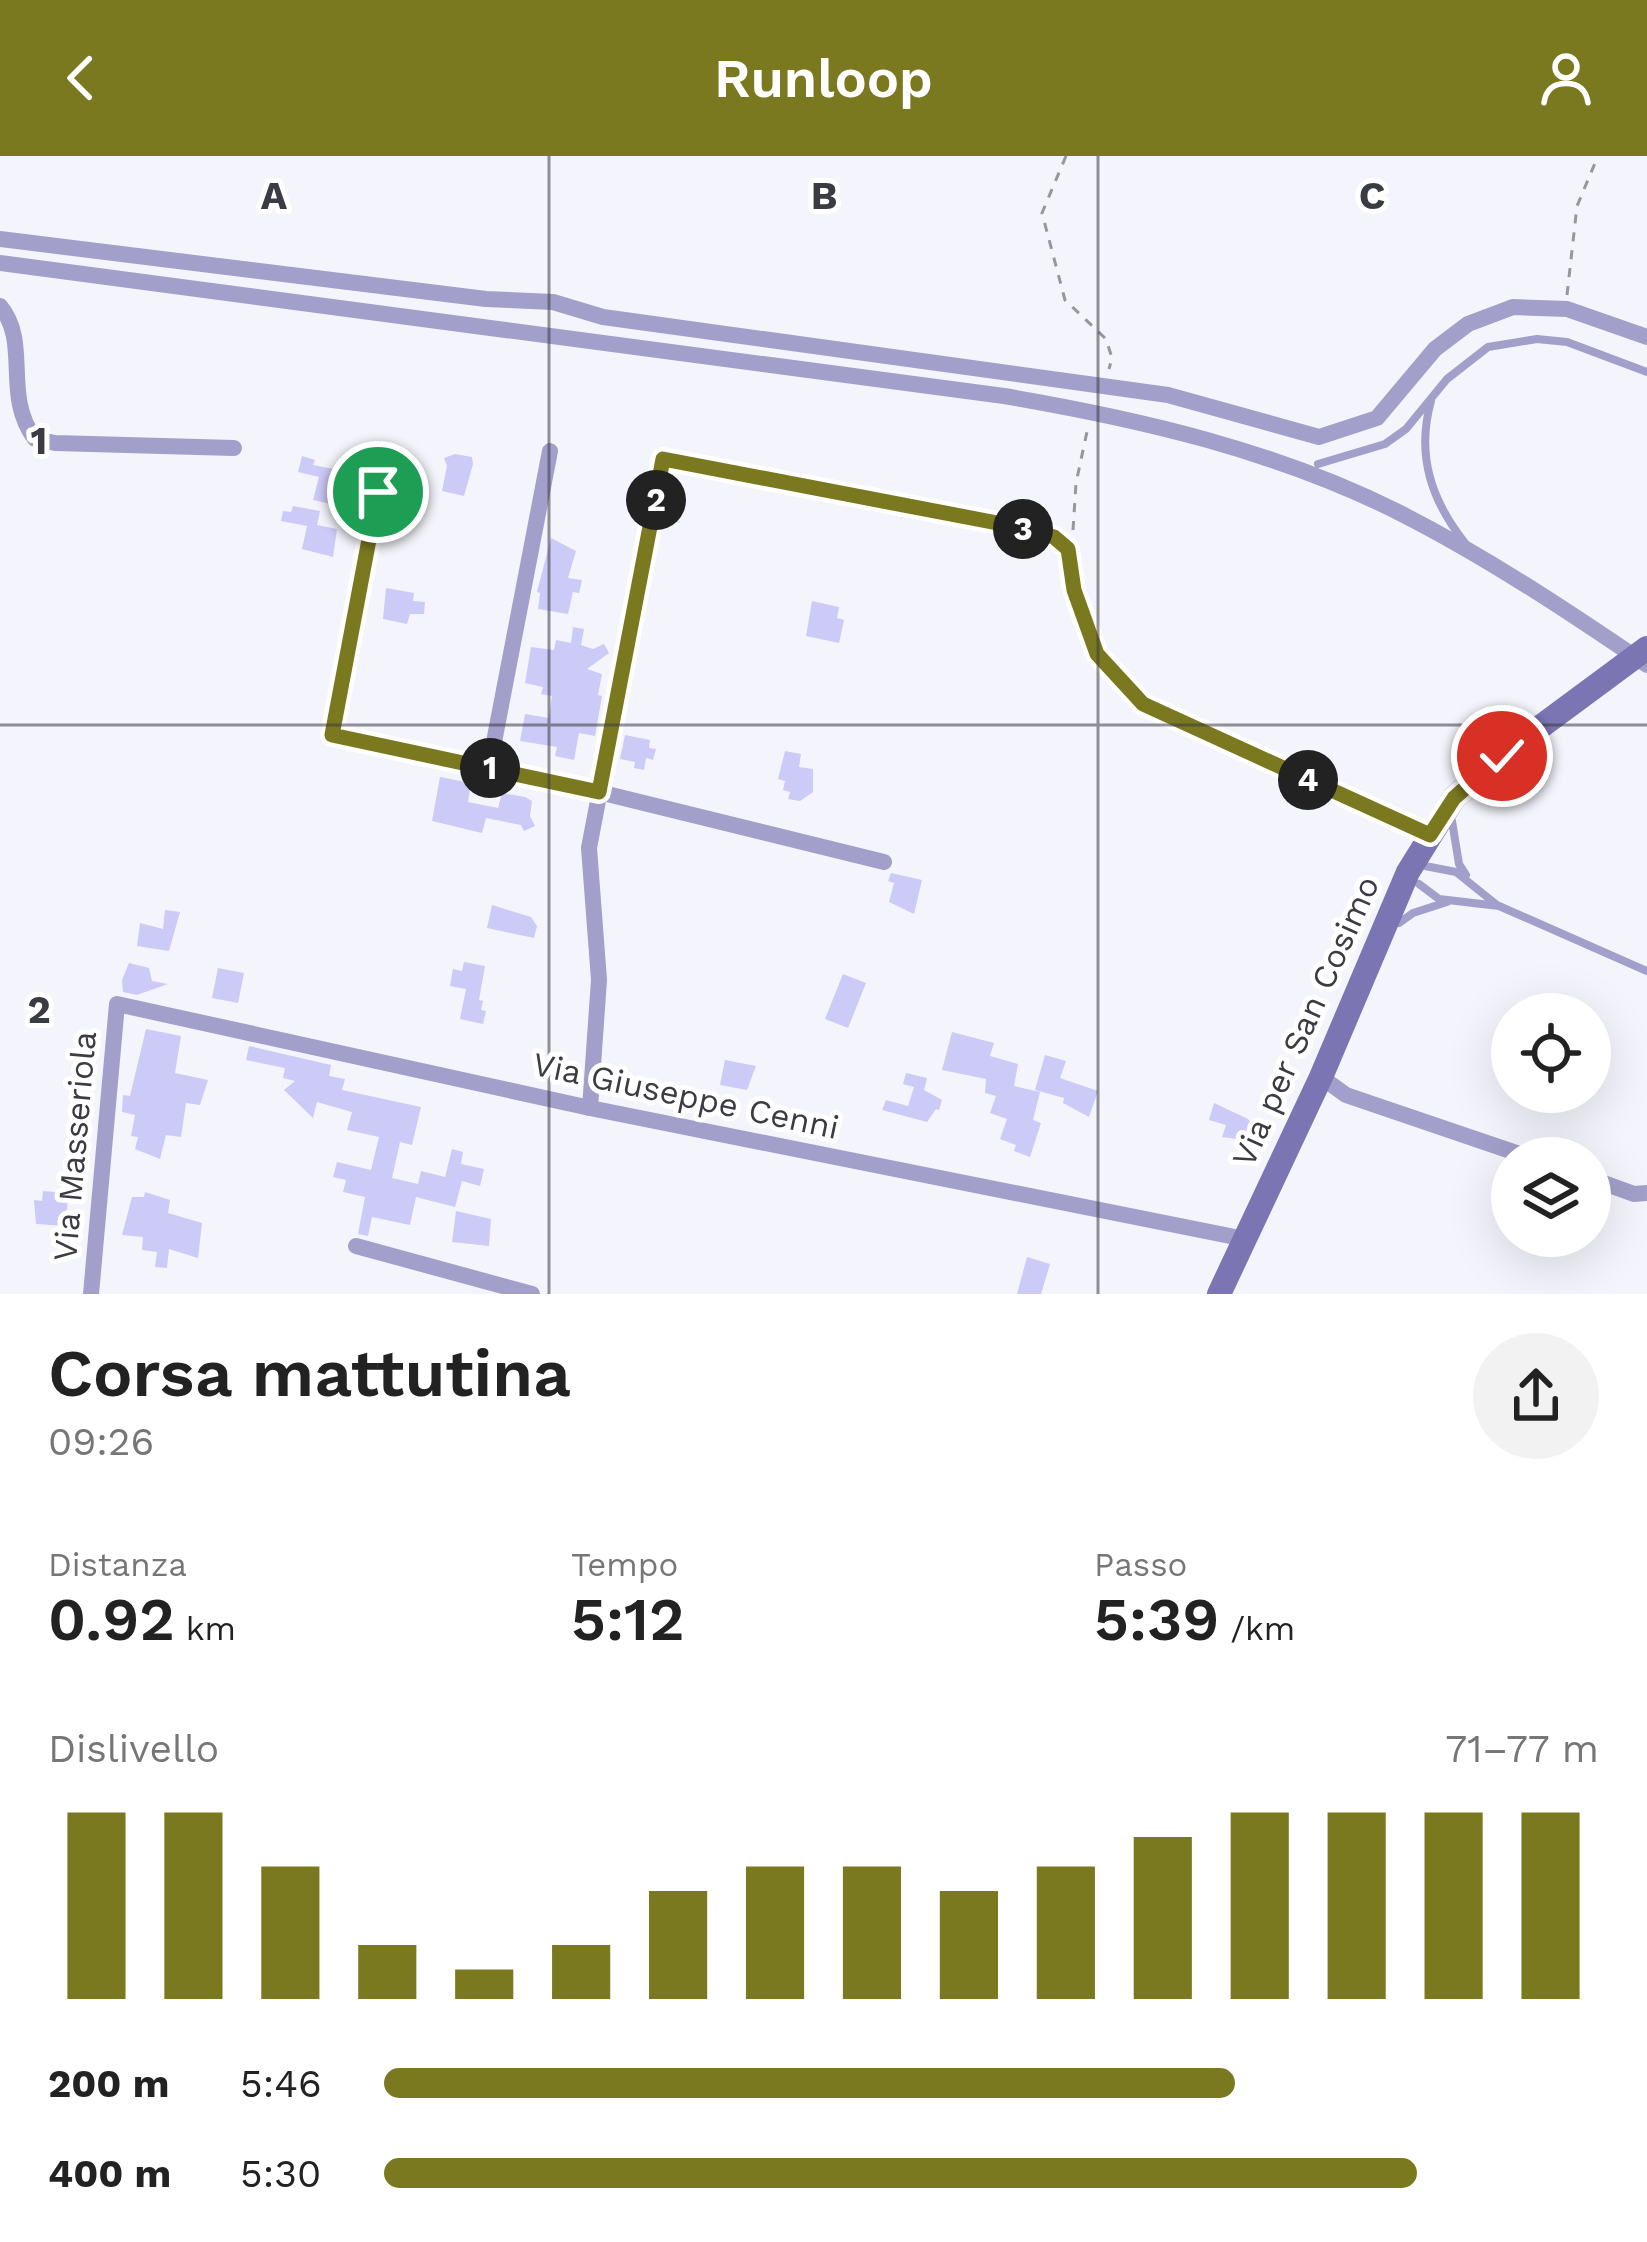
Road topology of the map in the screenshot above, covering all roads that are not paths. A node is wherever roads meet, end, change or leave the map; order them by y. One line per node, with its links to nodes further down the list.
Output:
1 (0, 239): 4 (street)
2 (0, 263): 9 (street)
3 (0, 306): 7 (street)
4 (1647, 337)
5 (1647, 372): 6 (lane)
6 (1432, 400): 10 (lane); 12 (lane)
7 (234, 448)
8 (550, 451): 15 (street)
9 (1281, 464): 10 (street); 12 (street)
10 (1318, 464)
11 (378, 492): 15 (street)
12 (1474, 554): 14 (street)
13 (1647, 648): 18 (street, Via per San Cosimo)
14 (1647, 665)
15 (489, 768): 16 (street)
16 (599, 792): 18 (street); 19 (street); 29 (street)
17 (1452, 821): 21 (lane)
18 (1430, 835): 28 (street, Via per San Cosimo)
19 (884, 862)
20 (1425, 866): 21 (lane)
21 (1471, 881): 24 (lane)
22 (1418, 884): 23 (lane)
23 (1451, 901): 24 (lane); 25 (lane)
24 (1498, 906): 26 (lane)
25 (1399, 922)
26 (1647, 971)
27 (117, 1004): 29 (street, Via Giuseppe Cenni); 35 (street, Via Masseriola)
28 (1321, 1077): 30 (street); 33 (street, Via per San Cosimo)
29 (590, 1108): 33 (street, Via Giuseppe Cenni)
30 (1491, 1145)
31 (1611, 1186): 32 (street)
32 (1647, 1193)
33 (1245, 1239): 37 (street, Via per San Cosimo)
34 (356, 1246): 36 (street)
35 (91, 1294)
36 (532, 1294)
37 (1219, 1294)

